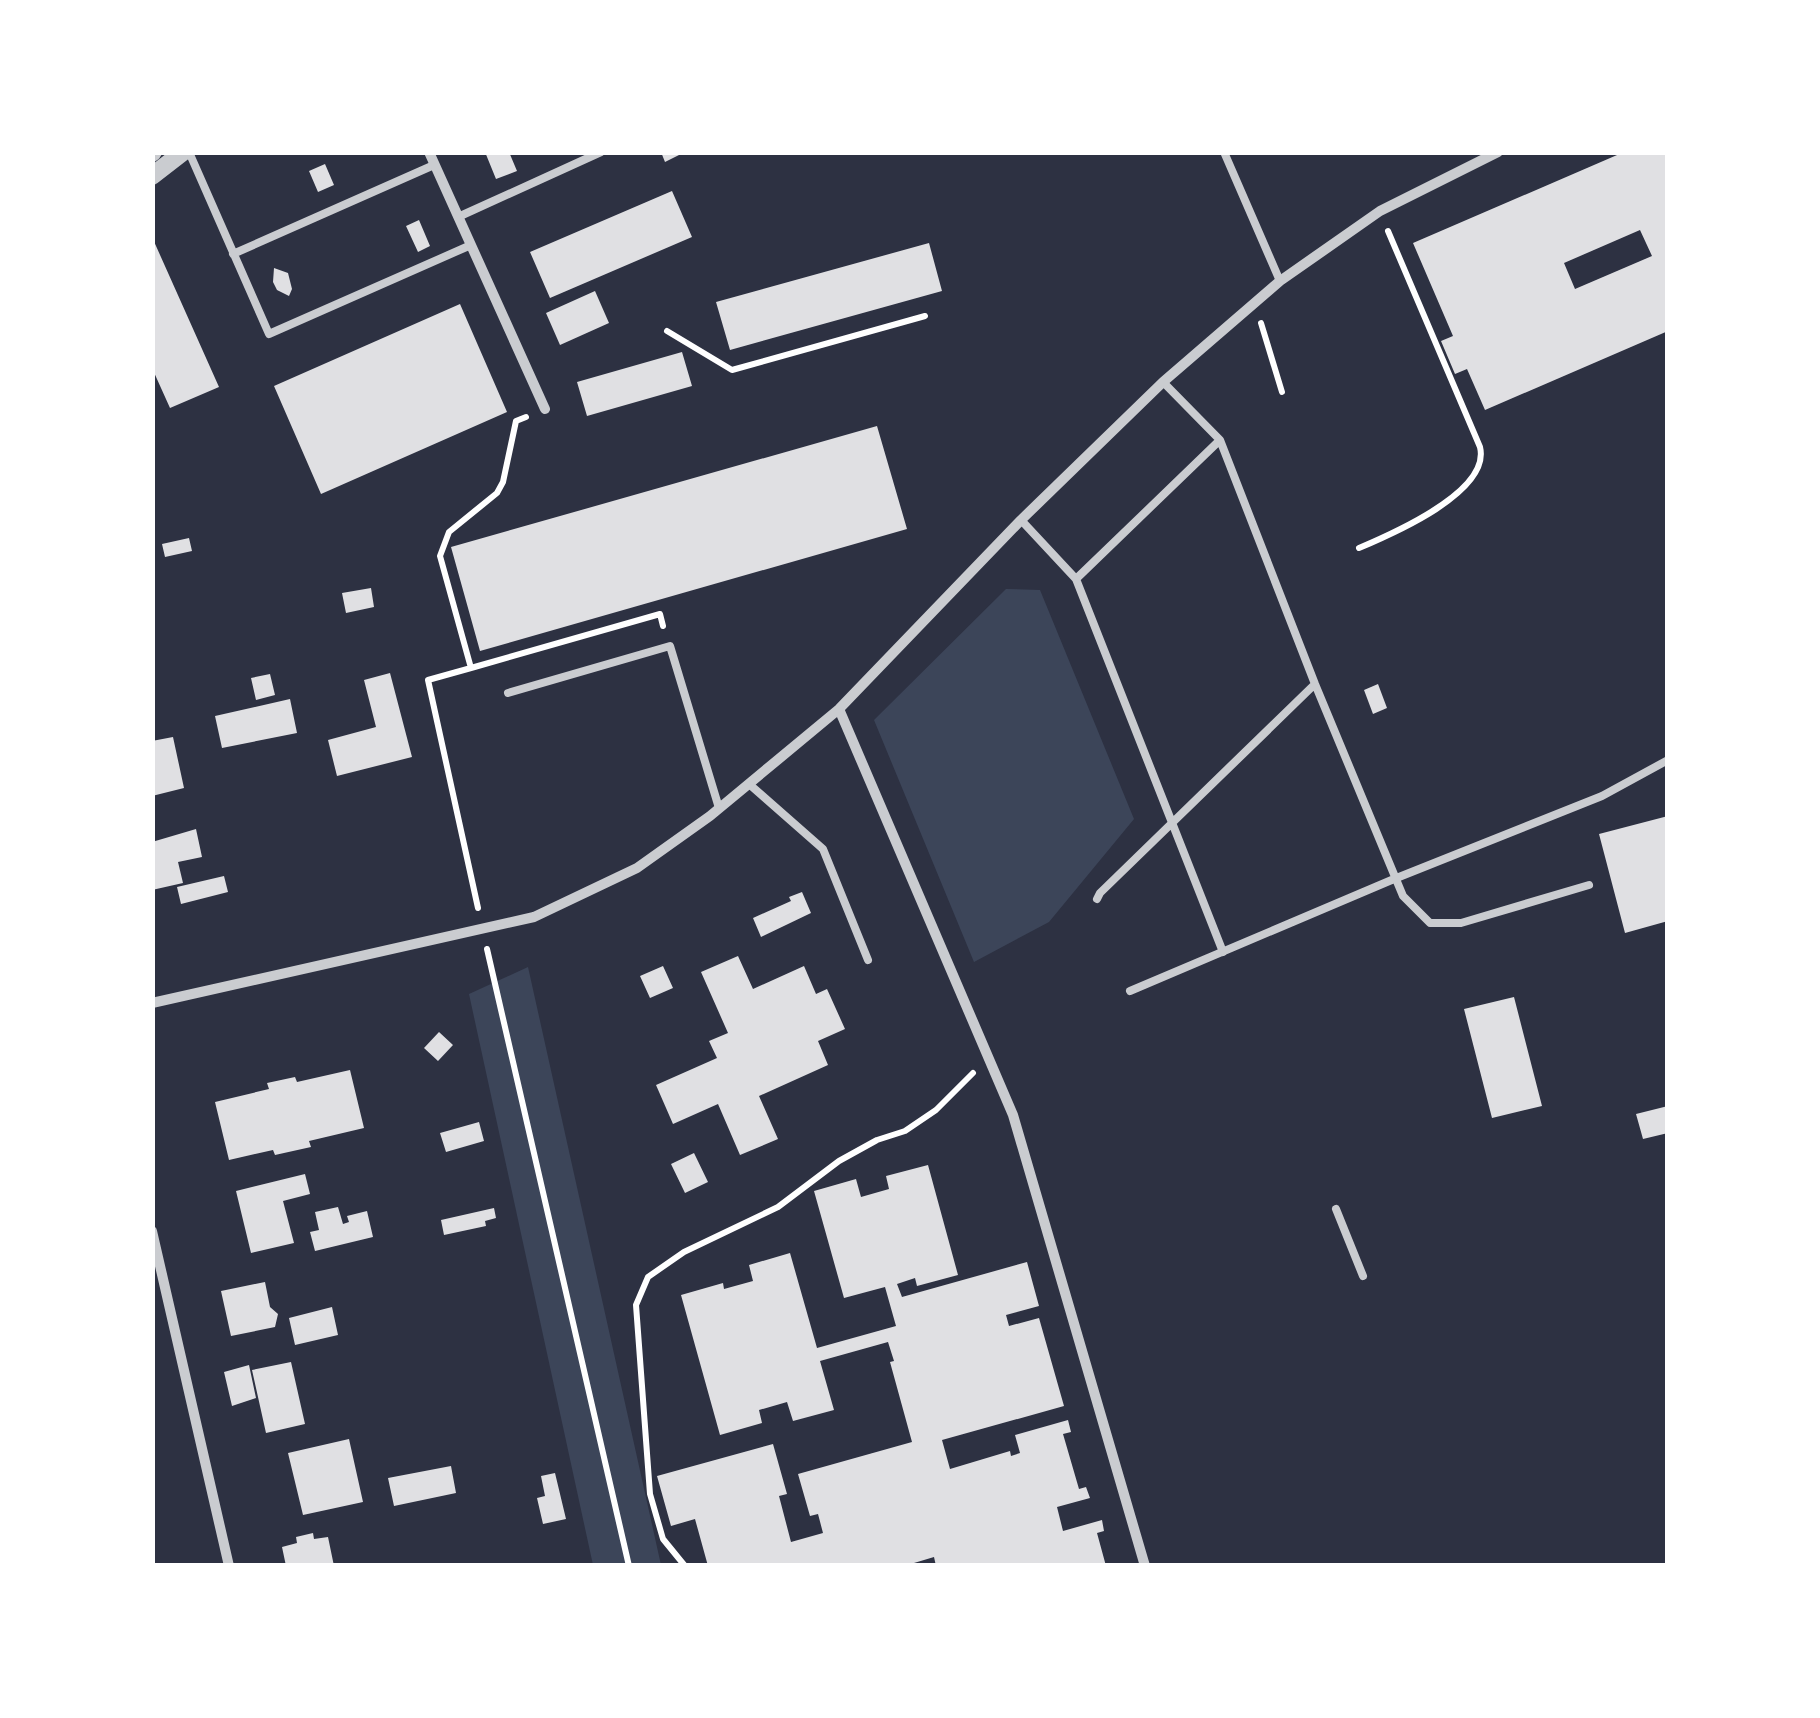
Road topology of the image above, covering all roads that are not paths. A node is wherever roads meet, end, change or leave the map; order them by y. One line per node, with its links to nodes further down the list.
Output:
1 (186, 152): 7 (street); 10 (lane)
2 (429, 152): 6 (street)
3 (601, 152): 8 (lane)
4 (1224, 152): 11 (lane)
5 (1498, 152): 11 (street)
6 (434, 165): 8 (street); 10 (lane)
7 (152, 176)
8 (458, 217): 9 (street)
9 (470, 244): 10 (lane); 13 (street)
10 (233, 254)
11 (1280, 281): 12 (street)
12 (1162, 382): 14 (lane); 15 (street)
13 (545, 409)
14 (1220, 440): 16 (lane); 17 (lane)
15 (1021, 520): 16 (lane); 19 (street)
16 (1076, 580): 23 (lane)
17 (1315, 684): 23 (lane); 24 (lane)
18 (508, 693): 22 (lane)
19 (839, 709): 21 (street); 35 (street)
20 (1668, 760): 24 (lane)
21 (749, 784): 22 (street); 28 (lane)
22 (719, 808): 30 (street)
23 (1172, 823): 26 (lane); 27 (lane)
24 (1394, 880): 25 (lane); 27 (lane)
25 (1589, 885)
26 (1097, 899)
27 (1223, 952): 29 (lane)
28 (868, 960)
29 (1130, 992)
30 (152, 1003)
31 (1336, 1209): 33 (lane)
32 (152, 1231): 34 (street)
33 (1362, 1276)
34 (229, 1566)
35 (1144, 1566)

